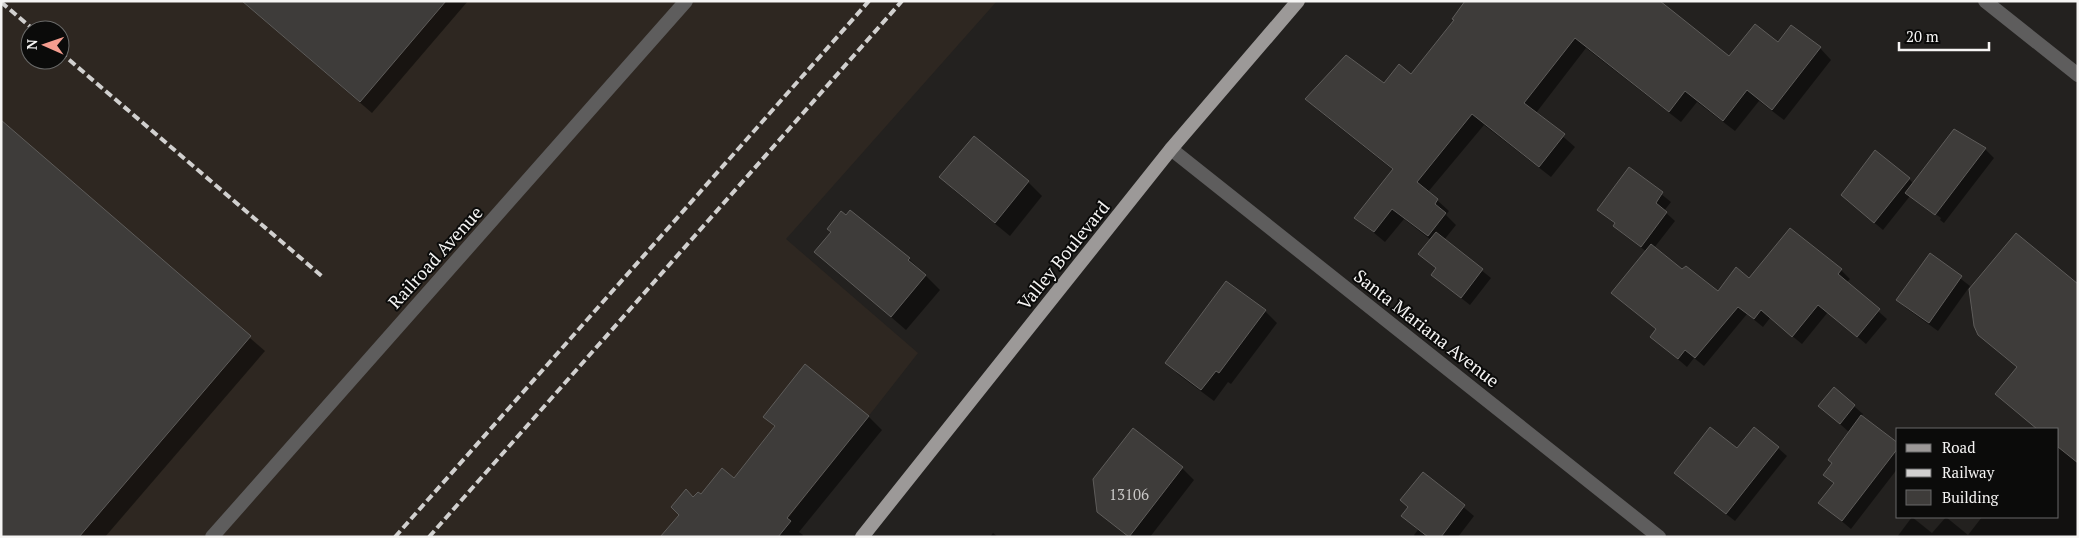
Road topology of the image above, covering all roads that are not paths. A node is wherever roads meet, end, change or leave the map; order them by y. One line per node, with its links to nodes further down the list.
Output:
1 (686, 1): 6 (street, Railroad Avenue)
2 (1298, 1): 5 (main road, Valley Boulevard)
3 (1984, 1): 4 (street)
4 (2078, 75)
5 (1171, 149): 7 (main road, Valley Boulevard); 8 (street, Santa Mariana Avenue)
6 (212, 537)
7 (862, 537)
8 (1659, 537)

